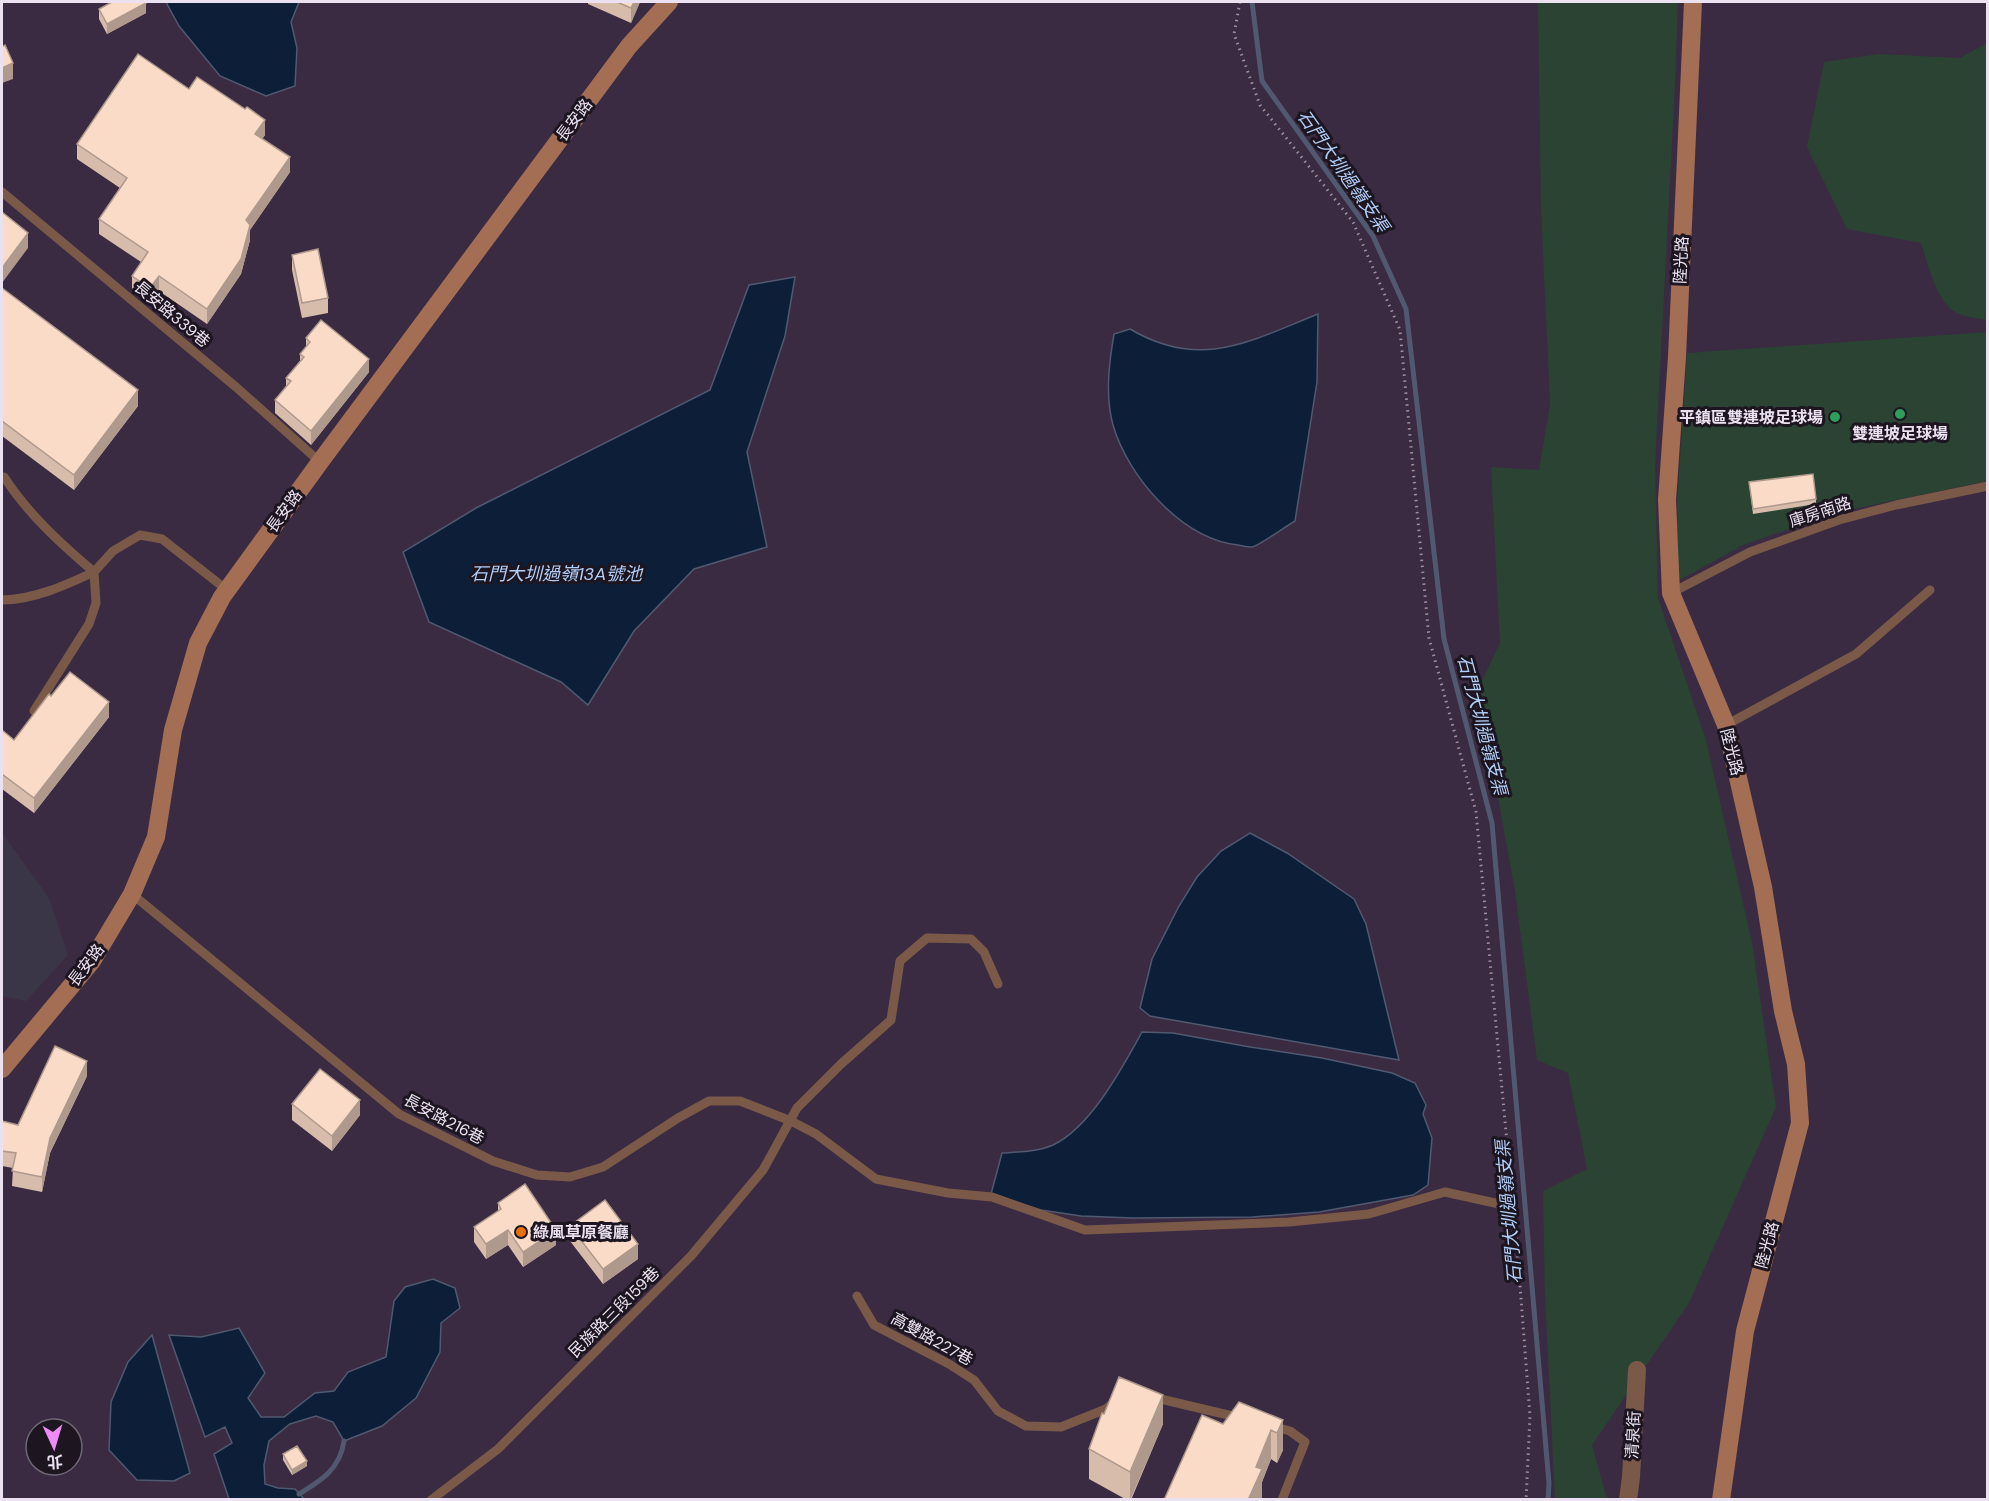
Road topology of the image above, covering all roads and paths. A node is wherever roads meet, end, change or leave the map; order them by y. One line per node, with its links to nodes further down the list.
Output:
1 (669, 2): 5 (street, 長安路)
2 (1240, 2): 19 (path)
3 (1693, 2): 11 (street, 陸光路)
4 (2, 192): 5 (lane, 長安路339巷)
5 (320, 462): 9 (street, 長安路)
6 (4, 477): 8 (lane)
7 (1988, 486): 11 (lane, 庫房南路)
8 (94, 572): 9 (lane); 12 (lane); 13 (lane)
9 (227, 590): 15 (street, 長安路)
10 (1930, 590): 14 (lane)
11 (1671, 593): 14 (street, 陸光路)
12 (2, 600)
13 (34, 711)
14 (1726, 724): 30 (street, 陸光路)
15 (132, 894): 17 (street, 長安路); 18 (lane, 長安路216巷)
16 (998, 984): 18 (lane, 民族路三段159巷)
17 (2, 1069)
18 (791, 1121): 19 (lane, 長安路216巷); 26 (lane, 民族路三段159巷)
19 (1514, 1207): 28 (path)
20 (857, 1296): 23 (lane, 高雙路227巷)
21 (1637, 1370): 29 (street, 清泉街)
22 (1139, 1393): 24 (lane)
23 (1120, 1396)
24 (1255, 1422)
25 (1267, 1425): 27 (lane)
26 (431, 1500)
27 (1282, 1500)
28 (1526, 1500)
29 (1628, 1500)
30 (1721, 1500)

